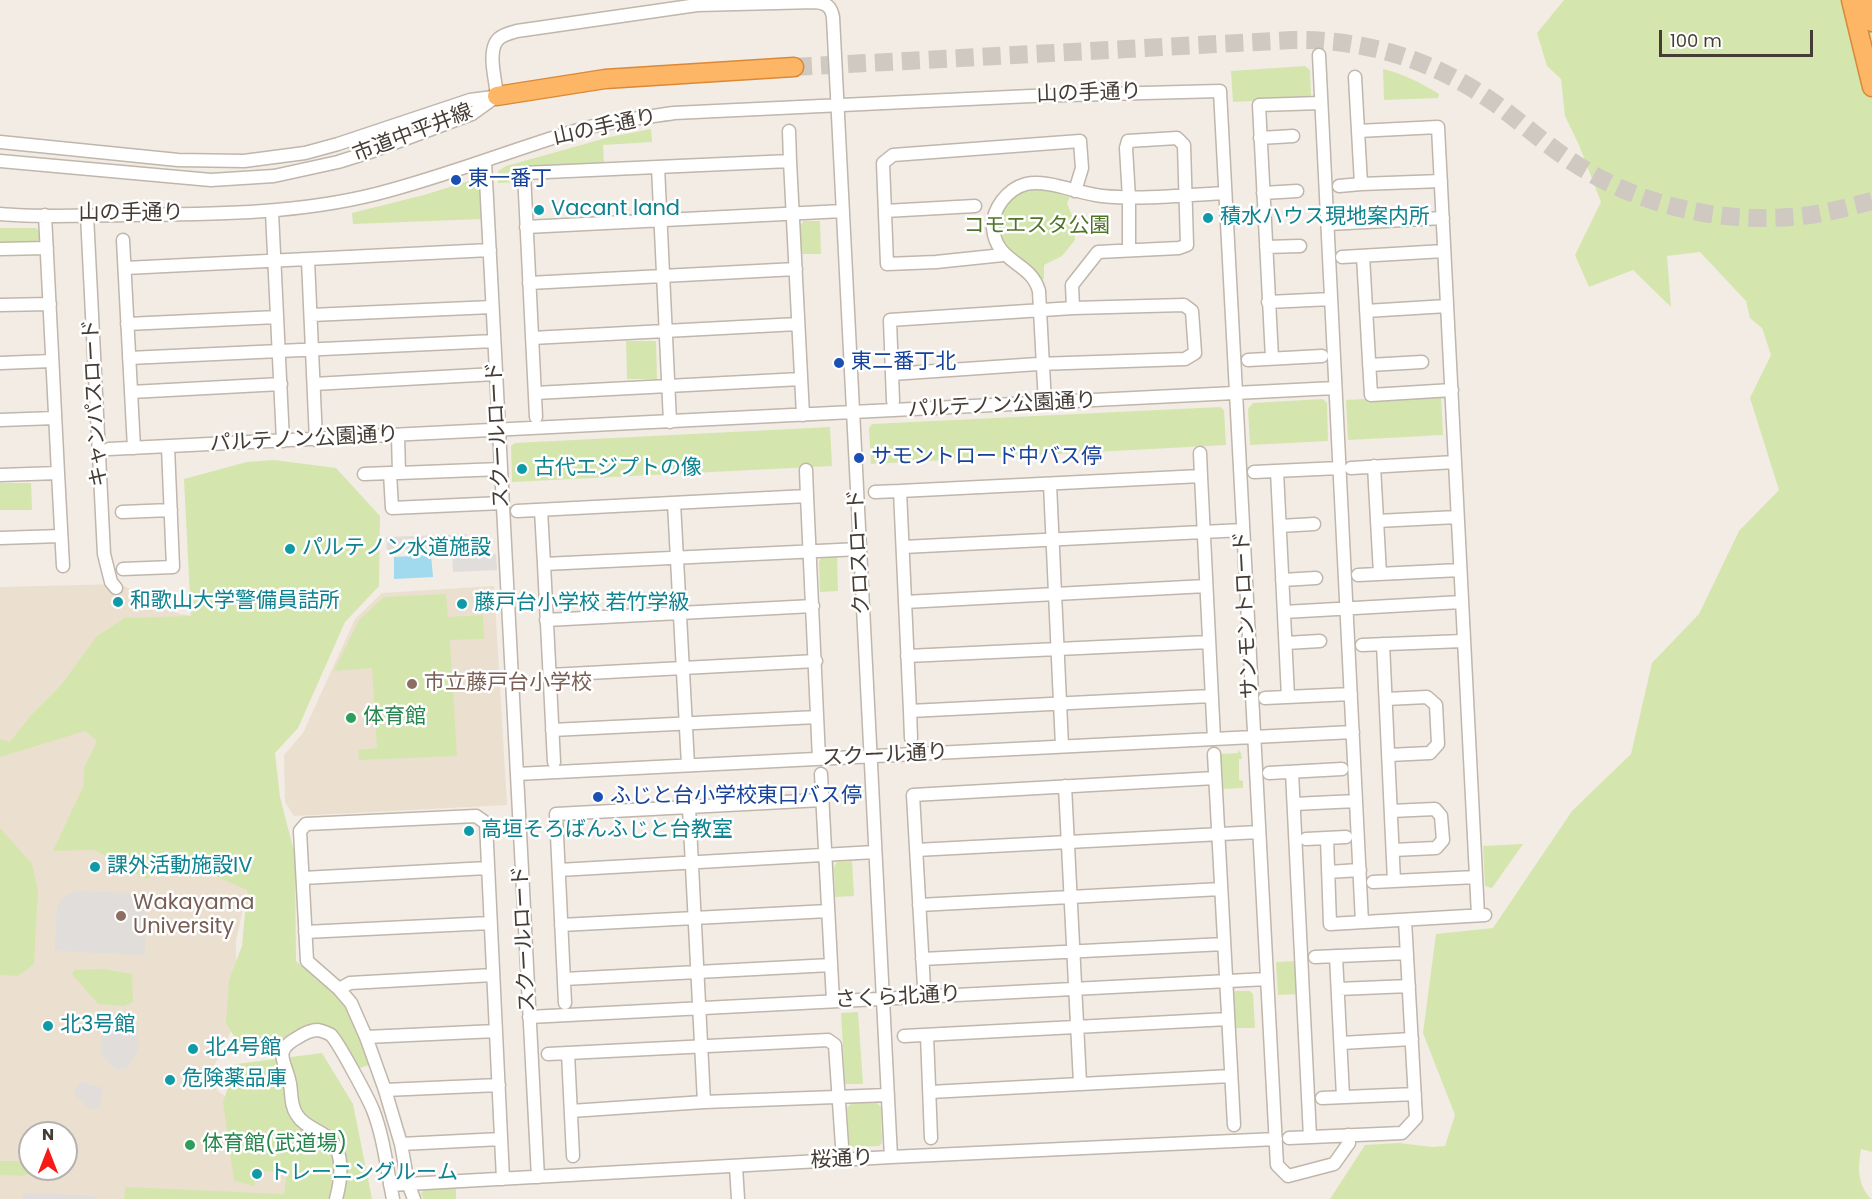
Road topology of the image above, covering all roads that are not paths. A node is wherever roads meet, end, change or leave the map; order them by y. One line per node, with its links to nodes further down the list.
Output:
1 (1851, 0): 7 (highway)
2 (1867, 0): 3 (highway)
3 (1872, 22)
4 (1320, 55): 10 (street)
5 (794, 67): 9 (highway)
6 (1355, 77): 13 (street)
7 (1872, 87)
8 (1220, 91): 11 (street, 山の手通り); 26 (street, サンモントロード)
9 (497, 96): 11 (street, クロスロード); 16 (street, 市道中平井線); 17 (street, 市道中平井線)
10 (1321, 103): 15 (street); 40 (street)
11 (837, 106): 18 (street, 山の手通り); 31 (street, クロスロード)
12 (789, 131): 19 (street)
13 (1358, 131): 21 (street); 22 (street)
14 (1293, 136): 15 (street)
15 (1260, 138): 27 (street)
16 (0, 142)
17 (0, 161)
18 (485, 161): 33 (street, 山の手通り); 47 (street, スクールロード)
19 (790, 161): 20 (street); 35 (street)
20 (658, 167): 39 (street); 41 (street)
21 (1441, 181): 22 (street); 38 (street)
22 (1361, 184): 23 (street)
23 (1339, 186)
24 (1075, 191): 29 (street); 32 (street); 50 (street)
25 (1297, 191): 27 (street)
26 (1225, 193): 28 (street); 96 (street, サンモントロード)
27 (1263, 193): 44 (street)
28 (1186, 195): 29 (street); 29 (street); 48 (street)
29 (1129, 198): 48 (street)
30 (975, 206): 32 (street)
31 (843, 211): 35 (street); 99 (street, クロスロード)
32 (885, 211): 50 (street)
33 (273, 212): 37 (street, 山の手通り); 54 (street)
34 (0, 214): 36 (street, 山の手通り)
35 (793, 214): 39 (street); 56 (street)
36 (45, 215): 37 (street, 山の手通り); 45 (street)
37 (87, 215): 157 (street, キャンパスロード)
38 (1443, 218): 40 (street); 49 (street)
39 (660, 222): 41 (street); 57 (street)
40 (1328, 224): 59 (street)
41 (526, 227): 58 (street)
42 (123, 240): 55 (street)
43 (1300, 246): 44 (street)
44 (1266, 247): 60 (street)
45 (47, 248): 46 (street); 61 (street)
46 (0, 249)
47 (490, 250): 53 (street); 64 (street, スクールロード)
48 (1129, 250): 65 (street)
49 (1444, 251): 51 (street); 63 (street)
50 (1003, 255): 66 (street)
51 (1363, 256): 52 (street); 67 (street)
52 (1342, 257)
53 (308, 260): 54 (street); 68 (street)
54 (275, 262): 55 (street); 69 (street)
55 (125, 268): 70 (street)
56 (796, 269): 57 (street); 71 (street)
57 (662, 276): 58 (street); 72 (street)
58 (529, 283): 73 (street)
59 (1331, 299): 60 (street); 92 (street)
60 (1268, 302): 79 (street)
61 (50, 304): 62 (street); 81 (street)
62 (0, 305)
63 (1447, 306): 67 (street); 93 (street)
64 (492, 307): 68 (street); 74 (street, スクールロード)
65 (1073, 308): 66 (street); 84 (street)
66 (1040, 310): 84 (street); 87 (street)
67 (1366, 311): 85 (street)
68 (311, 315): 75 (street)
69 (277, 317): 70 (street); 76 (street)
70 (127, 324): 78 (street)
71 (798, 324): 72 (street); 88 (street)
72 (665, 330): 73 (street); 91 (street)
73 (532, 338): 95 (street)
74 (494, 341): 75 (street); 86 (street, スクールロード)
75 (312, 350): 76 (street); 90 (street)
76 (279, 351): 78 (street); 89 (street)
77 (1322, 356): 79 (street)
78 (129, 358): 94 (street)
79 (1272, 358): 80 (street)
80 (1248, 360)
81 (52, 361): 83 (street); 102 (street)
82 (1422, 362): 85 (street)
83 (0, 363)
84 (1044, 364): 87 (street); 98 (street)
85 (1369, 365): 93 (street)
86 (495, 374): 90 (street); 105 (street, スクールロード)
87 (892, 374): 97 (street)
88 (801, 379): 91 (street); 100 (street)
89 (281, 384): 94 (street); 108 (street)
90 (314, 384): 107 (street)
91 (668, 386): 95 (street); 104 (street)
92 (1335, 388): 96 (street, パルテノン公園通り); 115 (street)
93 (1452, 390): 113 (street)
94 (131, 392): 110 (street)
95 (535, 393): 101 (street)
96 (1236, 394): 98 (street, パルテノン公園通り); 139 (street, サンモントロード)
97 (893, 400)
98 (1045, 404): 99 (street, パルテノン公園通り)
99 (854, 413): 100 (street, パルテノン公園通り); 145 (street, クロスロード)
100 (803, 415): 104 (street, パルテノン公園通り)
101 (536, 417)
102 (55, 418): 103 (street); 120 (street)
103 (0, 420)
104 (670, 422): 105 (street, パルテノン公園通り)
105 (499, 431): 106 (street, パルテノン公園通り); 116 (street, スクールロード)
106 (398, 436): 107 (street, パルテノン公園通り); 121 (street)
107 (316, 440): 108 (street, パルテノン公園通り)
108 (283, 441): 109 (street, パルテノン公園通り)
109 (168, 447): 110 (street, パルテノン公園通り); 131 (street)
110 (134, 448): 111 (street, パルテノン公園通り)
111 (109, 449)
112 (1200, 453): 124 (street)
113 (1455, 462): 114 (street); 135 (street)
114 (1374, 466): 115 (street); 136 (street)
115 (1345, 468): 118 (street); 162 (street)
116 (501, 469): 121 (street); 129 (street, スクールロード)
117 (806, 470): 128 (street)
118 (1276, 471): 119 (street); 138 (street)
119 (1254, 472)
120 (58, 473): 123 (street); 141 (street)
121 (395, 473): 122 (street); 129 (street)
122 (364, 474)
123 (0, 475)
124 (1201, 476): 125 (street); 140 (street)
125 (1050, 484): 126 (street); 143 (street)
126 (900, 491): 127 (street); 144 (street)
127 (875, 492)
128 (807, 496): 130 (street); 146 (street)
129 (502, 503): 201 (street, スクールロード)
130 (674, 503): 132 (street); 147 (street)
131 (171, 510): 134 (street); 150 (street)
132 (541, 510): 133 (street); 148 (street)
133 (518, 511)
134 (122, 512)
135 (1458, 517): 136 (street); 151 (street)
136 (1377, 521): 152 (street)
137 (1314, 524): 138 (street)
138 (1280, 526): 155 (street)
139 (1243, 530): 140 (street); 188 (street, サンモントロード)
140 (1204, 532): 143 (street); 156 (street)
141 (61, 536): 142 (street); 149 (street)
142 (0, 538)
143 (1053, 538): 144 (street); 158 (street)
144 (903, 547): 159 (street)
145 (860, 549): 146 (street); 194 (street, クロスロード)
146 (810, 552): 147 (street); 161 (street)
147 (676, 558): 148 (street); 164 (street)
148 (544, 564): 165 (street)
149 (63, 566)
150 (123, 569)
151 (1460, 570): 152 (street); 160 (street)
152 (1380, 574): 153 (street)
153 (1358, 576)
154 (1316, 578): 155 (street)
155 (1282, 580): 163 (street)
156 (1206, 586): 158 (street); 168 (street)
157 (116, 588)
158 (1055, 594): 159 (street); 172 (street)
159 (905, 602): 173 (street)
160 (1461, 603): 162 (street); 167 (street)
161 (813, 606): 164 (street); 174 (street)
162 (1346, 609): 163 (street); 177 (street)
163 (1284, 612): 169 (street)
164 (679, 614): 165 (street); 175 (street)
165 (546, 620): 176 (street)
166 (1320, 641): 169 (street)
167 (1463, 641): 170 (street); 225 (street)
168 (1209, 642): 172 (street); 178 (street)
169 (1286, 644): 179 (street)
170 (1383, 644): 171 (street); 181 (street)
171 (1362, 645)
172 (1058, 648): 173 (street); 182 (street)
173 (907, 656): 183 (street)
174 (816, 661): 175 (street); 184 (street)
175 (682, 668): 176 (street); 185 (street)
176 (550, 675): 186 (street)
177 (1351, 694): 179 (street); 187 (street)
178 (1211, 696): 182 (street); 190 (street)
179 (1288, 697): 180 (street)
180 (1265, 698)
181 (1386, 699): 193 (street); 193 (street)
182 (1060, 704): 183 (street); 191 (street)
183 (910, 711): 189 (street)
184 (817, 717): 185 (street); 195 (street)
185 (685, 723): 186 (street); 197 (street)
186 (552, 730): 196 (street)
187 (1353, 732): 188 (street, スクール通り); 206 (street)
188 (1253, 737): 190 (street, スクール通り); 210 (street, サンモントロード)
189 (911, 738)
190 (1214, 739): 191 (street, スクール通り)
191 (1062, 746): 194 (street, スクール通り)
192 (1214, 754): 203 (street)
193 (1389, 755): 209 (street)
194 (870, 756): 195 (street, スクール通り); 218 (street, クロスロード)
195 (819, 759): 197 (street, スクール通り)
196 (554, 762)
197 (688, 765): 201 (street, スクール通り)
198 (1342, 769): 199 (street)
199 (1292, 772): 200 (street); 207 (street)
200 (1269, 773)
201 (517, 774): 260 (street, スクールロード)
202 (821, 774): 205 (street)
203 (1215, 778): 204 (street); 211 (street)
204 (1065, 786): 215 (street); 216 (street)
205 (822, 800): 208 (street); 219 (street)
206 (1356, 801): 207 (street); 223 (street)
207 (1294, 804): 286 (street)
208 (689, 807): 220 (street); 222 (street)
209 (1391, 811): 217 (street); 217 (street)
210 (1259, 832): 211 (street); 249 (street, サンモントロード)
211 (1218, 834): 215 (street); 229 (street)
212 (1346, 837): 213 (street)
213 (1327, 838): 214 (street); 224 (street)
214 (1306, 839)
215 (1068, 842): 216 (street); 230 (street)
216 (916, 850): 231 (street)
217 (1393, 850): 227 (street)
218 (875, 852): 219 (street); 256 (street, クロスロード)
219 (825, 855): 220 (street); 232 (street)
220 (692, 863): 222 (street); 233 (street)
221 (487, 868): 226 (street); 226 (street); 236 (street)
222 (559, 870): 237 (street)
223 (1360, 870): 224 (street); 235 (street)
224 (1328, 872): 235 (street)
225 (1476, 877): 227 (street); 234 (street)
226 (303, 878): 238 (street)
227 (1394, 881): 228 (street)
228 (1372, 882)
229 (1221, 890): 230 (street); 239 (street)
230 (1071, 897): 231 (street); 240 (street)
231 (919, 905): 244 (street)
232 (828, 911): 233 (street); 245 (street)
233 (695, 918): 237 (street); 246 (street)
234 (1405, 920): 235 (street); 241 (street)
235 (1362, 922)
236 (490, 923): 238 (street); 247 (street)
237 (561, 924): 248 (street)
238 (305, 932): 253 (street)
239 (1224, 944): 240 (street); 250 (street)
240 (1074, 951): 244 (street); 254 (street)
241 (1407, 953): 242 (street); 251 (street)
242 (1336, 956): 243 (street); 255 (street)
243 (1315, 957)
244 (922, 959): 252 (street)
245 (831, 965): 246 (street); 257 (street)
246 (698, 972): 248 (street); 259 (street)
247 (493, 975): 253 (street); 263 (street)
248 (564, 979): 258 (street)
249 (1267, 979): 250 (street, さくら北通り); 290 (street, サンモントロード)
250 (1226, 981): 254 (street, さくら北通り); 261 (street)
251 (1409, 986): 255 (street); 267 (street)
252 (924, 987)
253 (339, 989): 266 (street)
254 (1075, 989): 256 (street, さくら北通り); 262 (street)
255 (1338, 989): 268 (street)
256 (883, 999): 257 (street, さくら北通り); 278 (street, クロスロード)
257 (833, 1001): 259 (street, さくら北通り)
258 (564, 1003)
259 (699, 1007): 260 (street, さくら北通り); 269 (street)
260 (530, 1017): 296 (street, スクールロード)
261 (1228, 1019): 262 (street); 272 (street)
262 (1078, 1027): 264 (street); 273 (street)
263 (496, 1031): 266 (street); 274 (street)
264 (927, 1035): 265 (street); 276 (street)
265 (904, 1036)
266 (366, 1037): 275 (street)
267 (1412, 1040): 268 (street); 277 (street)
268 (1341, 1043): 280 (street)
269 (702, 1047): 270 (street); 279 (street); 282 (street)
270 (568, 1053): 271 (street); 283 (street)
271 (548, 1054)
272 (1231, 1076): 273 (street); 284 (street)
273 (1080, 1083): 276 (street)
274 (499, 1085): 275 (street); 289 (street)
275 (385, 1090): 291 (street)
276 (930, 1092): 287 (street)
277 (1415, 1094): 280 (street); 285 (street)
278 (888, 1095): 279 (street); 293 (street, クロスロード)
279 (839, 1097): 282 (street); 294 (street)
280 (1343, 1097): 281 (street)
281 (1322, 1098)
282 (704, 1102): 283 (street)
283 (571, 1111): 292 (street)
284 (1234, 1125)
285 (1348, 1135): 286 (street); 290 (street, サンモントロード)
286 (1310, 1137): 288 (street)
287 (932, 1138)
288 (1289, 1138)
289 (501, 1139): 291 (street); 297 (street)
290 (1276, 1139): 293 (street, 桜通り)
291 (401, 1144): 298 (street)
292 (573, 1156)
293 (891, 1157): 294 (street, 桜通り)
294 (843, 1160): 295 (street, 桜通り)
295 (736, 1166): 296 (street, 桜通り); 303 (street)
296 (538, 1177): 297 (street, 桜通り)
297 (503, 1179): 298 (street, 桜通り)
298 (408, 1183): 299 (street, 桜通り); 302 (street)
299 (390, 1185): 300 (street); 301 (street)
300 (336, 1199)
301 (393, 1199)
302 (414, 1199)
303 (738, 1199)

